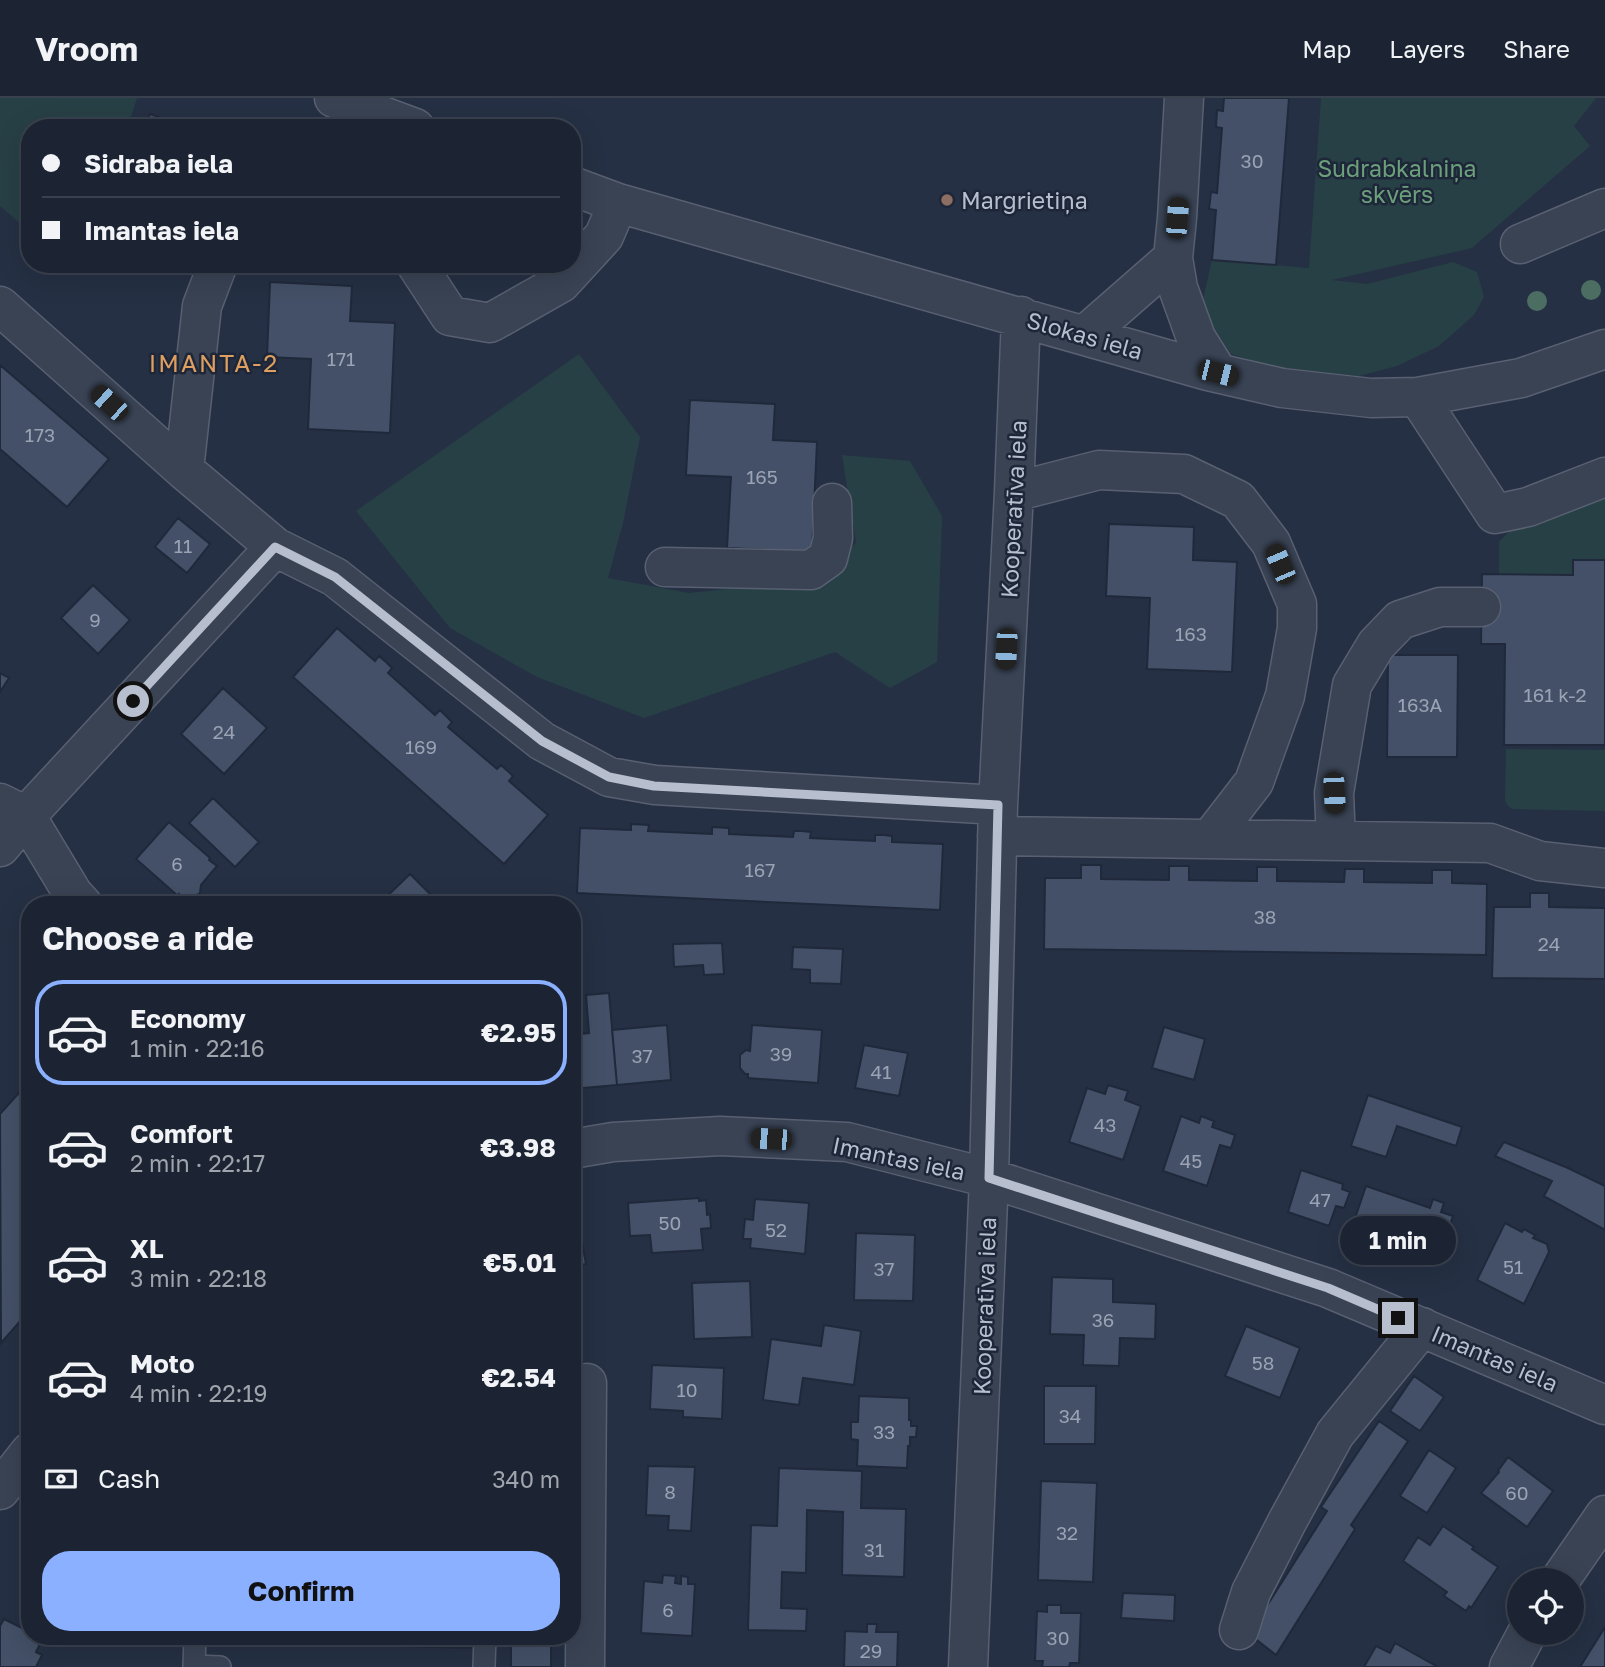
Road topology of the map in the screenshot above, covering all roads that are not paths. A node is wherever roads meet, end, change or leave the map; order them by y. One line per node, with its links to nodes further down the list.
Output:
1 (1184, 98): 8 (street)
2 (353, 112): 3 (street)
3 (380, 119)
4 (581, 189): 5 (street, Slokas iela)
5 (618, 202): 9 (street); 14 (street, Slokas iela)
6 (1605, 208): 7 (street)
7 (1520, 244)
8 (1173, 258): 15 (street); 17 (street)
9 (581, 261)
10 (215, 273): 19 (street)
11 (422, 273): 12 (street)
12 (570, 273)
13 (0, 306): 19 (street)
14 (1021, 316): 15 (street, Slokas iela); 21 (street, Kooperatīva iela)
15 (1085, 335): 17 (street, Slokas iela)
16 (1605, 349): 18 (street, Slokas iela)
17 (1218, 373): 18 (street, Slokas iela)
18 (1418, 397): 20 (street)
19 (184, 470): 23 (street)
20 (1605, 477)
21 (1014, 492): 27 (street, Kooperatīva iela); 28 (street)
22 (832, 503): 24 (street)
23 (275, 547): 26 (street); 27 (street)
24 (665, 567)
25 (1481, 607): 29 (street)
26 (13, 810): 30 (street); 32 (street)
27 (998, 820): 28 (street); 34 (street, Kooperatīva iela)
28 (1210, 839): 29 (street)
29 (1336, 841): 31 (street)
30 (0, 847)
31 (1605, 868)
32 (75, 896)
33 (581, 1147): 34 (street, Imantas iela)
34 (989, 1178): 35 (street, Imantas iela); 49 (street, Kooperatīva iela)
35 (1422, 1328): 37 (street, Imantas iela); 42 (street)
36 (587, 1382): 48 (street)
37 (1605, 1405)
38 (21, 1463): 39 (street)
39 (0, 1490)
40 (1605, 1515): 41 (street)
41 (1568, 1568)
42 (1239, 1630)
43 (195, 1645): 46 (lane)
44 (485, 1645): 47 (lane)
45 (1520, 1645): 50 (street)
46 (220, 1667)
47 (484, 1667)
48 (585, 1667)
49 (968, 1667)
50 (1508, 1667)

